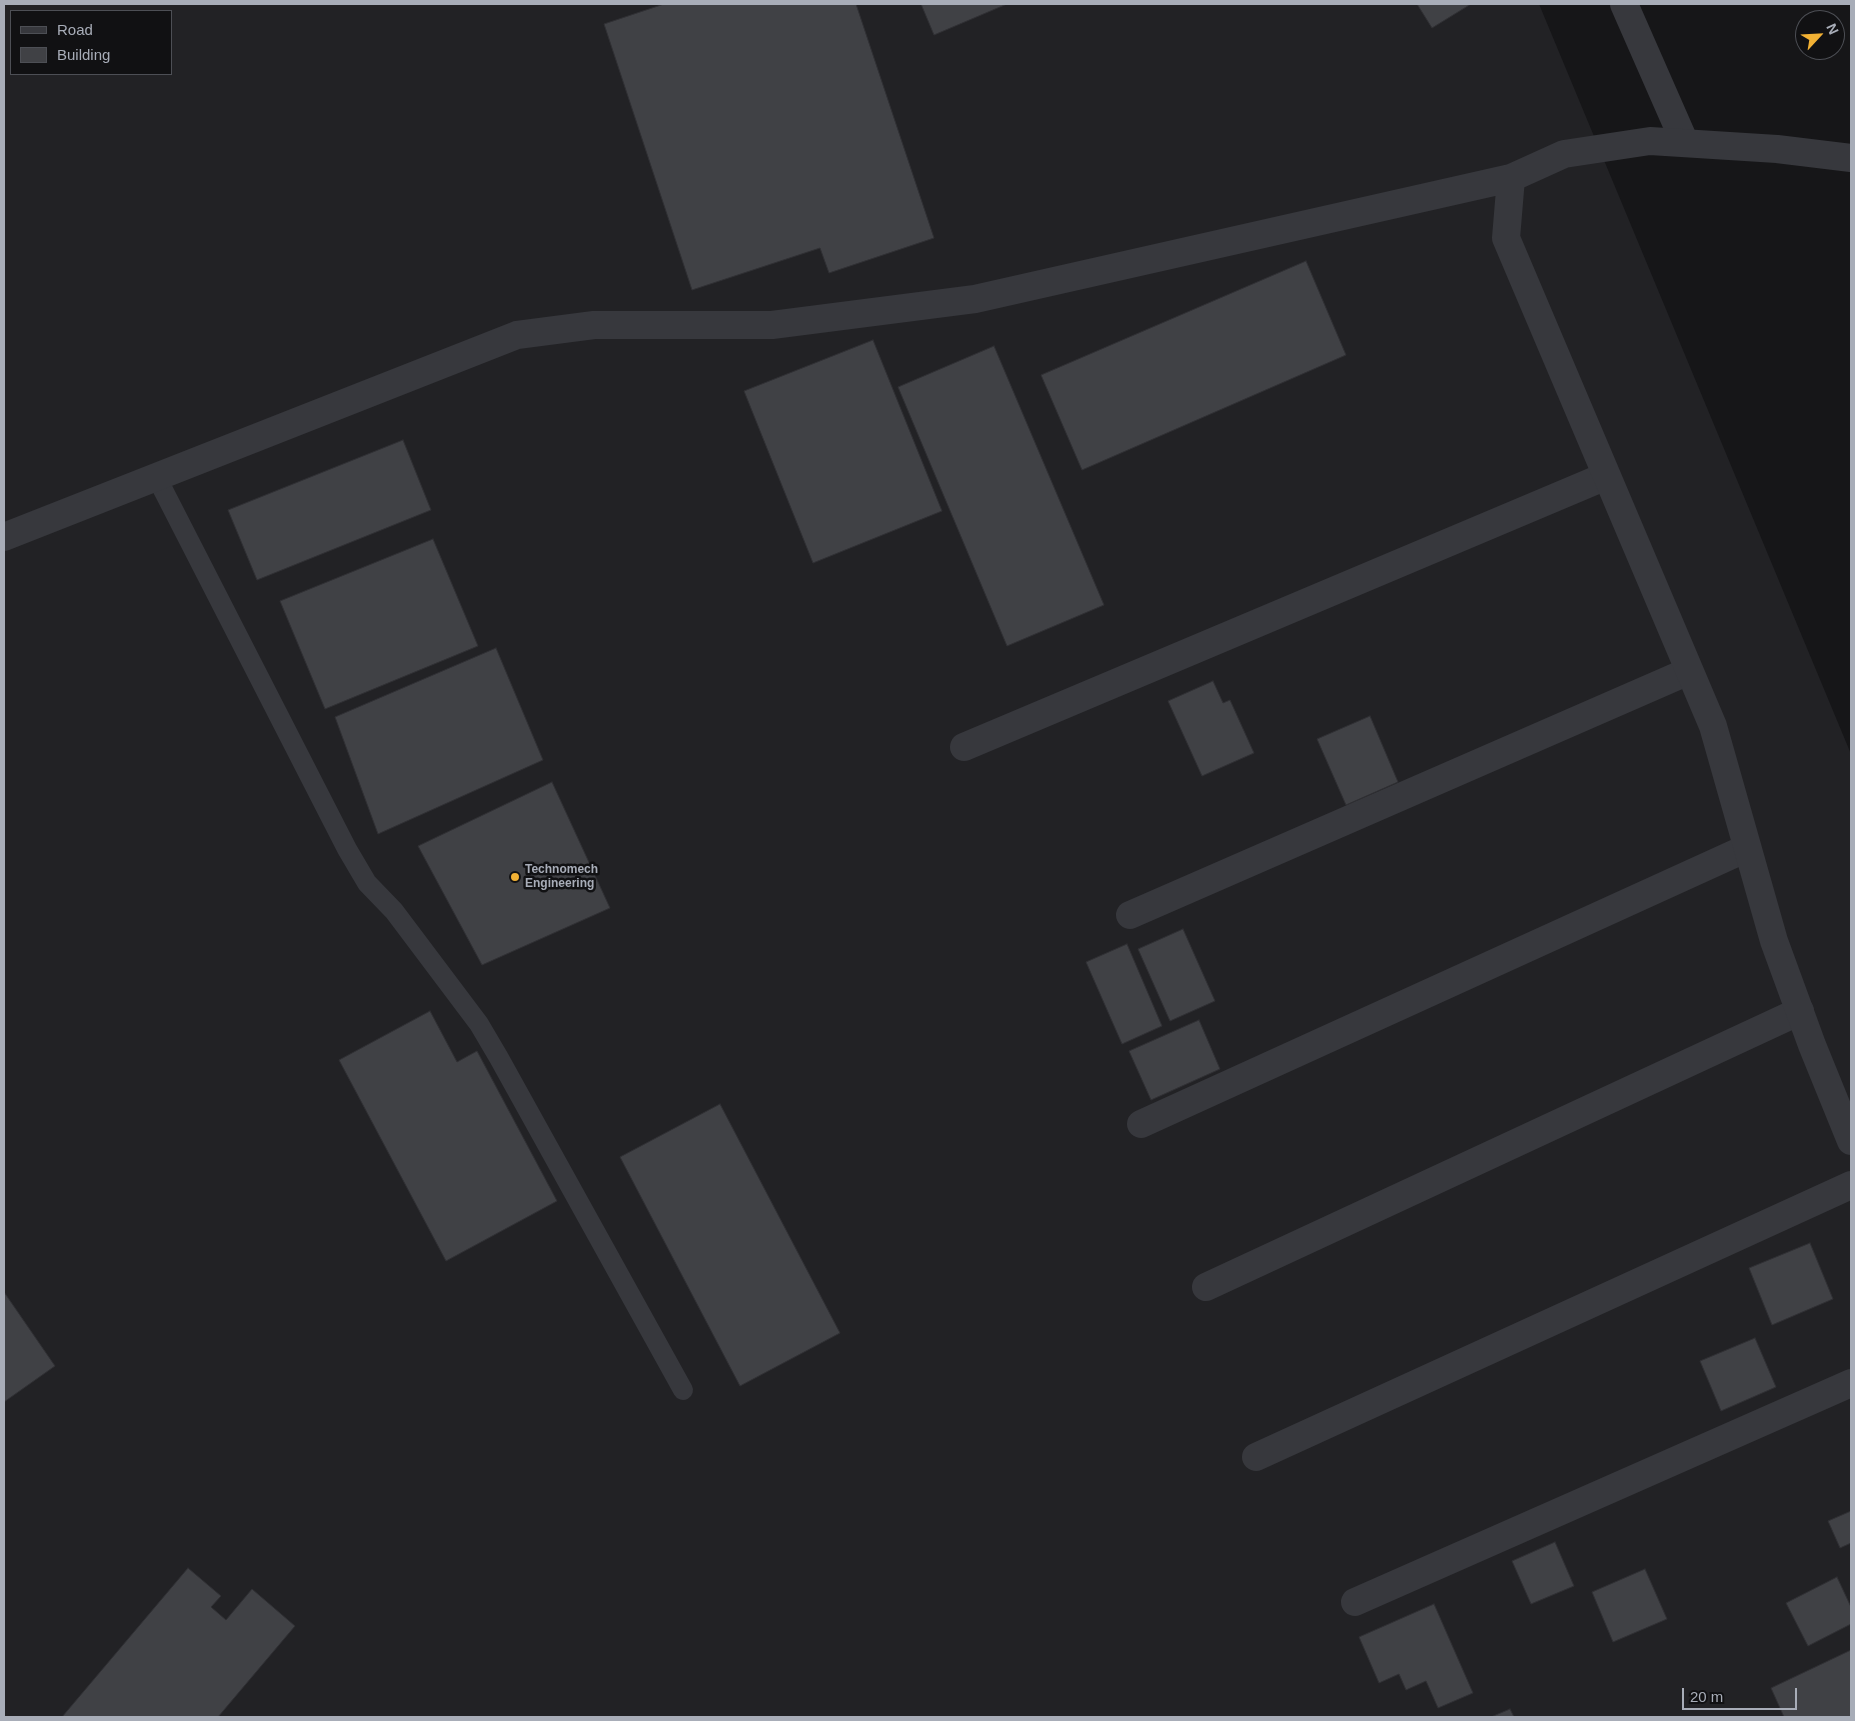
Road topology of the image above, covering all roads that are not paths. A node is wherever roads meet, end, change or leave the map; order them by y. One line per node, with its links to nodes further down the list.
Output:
1 (1624, 4): 2 (street)
2 (1685, 143): 3 (street); 4 (street)
3 (1851, 158)
4 (1511, 178): 5 (street); 6 (street)
5 (1606, 476): 8 (street); 9 (street)
6 (156, 478): 7 (street); 18 (lane)
7 (4, 537)
8 (1689, 671): 10 (street); 11 (street)
9 (964, 747)
10 (1747, 848): 12 (street); 13 (street)
11 (1130, 915)
12 (1800, 1011): 14 (street); 16 (street)
13 (1141, 1124)
14 (1851, 1141)
15 (1851, 1185): 19 (street)
16 (1206, 1287)
17 (1851, 1383): 20 (street)
18 (683, 1390)
19 (1256, 1456)
20 (1355, 1602)

